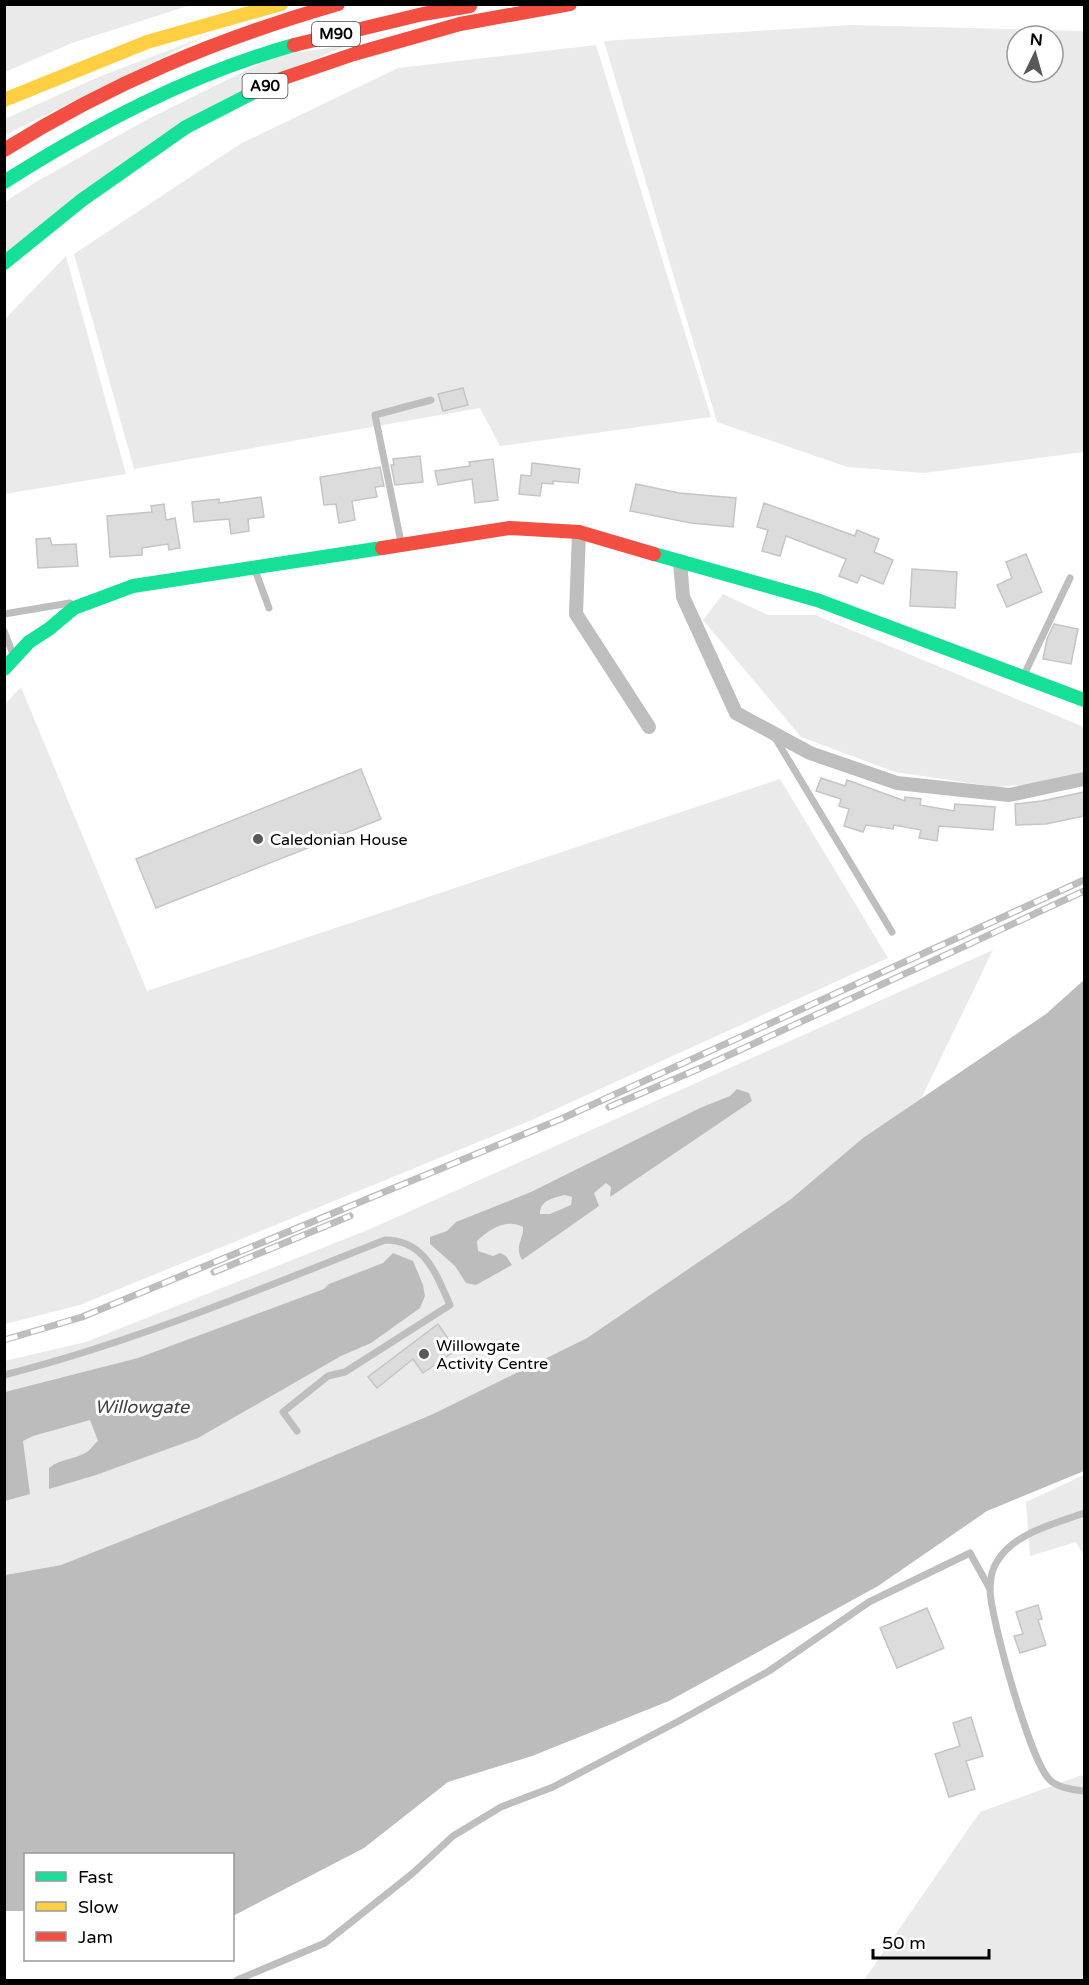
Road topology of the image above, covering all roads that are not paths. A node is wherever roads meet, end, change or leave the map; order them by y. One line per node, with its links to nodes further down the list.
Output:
1 (282, 4): 5 (main road)
2 (338, 4): 6 (main road, M90)
3 (482, 4): 7 (main road, M90)
4 (570, 4): 8 (main road, A90)
5 (4, 100)
6 (4, 150)
7 (4, 182)
8 (4, 263)
9 (431, 400): 11 (lane)
10 (579, 532): 11 (main road); 12 (main road); 22 (street)
11 (402, 545): 13 (main road)
12 (680, 561): 20 (main road); 23 (street)
13 (255, 567): 15 (main road); 16 (lane)
14 (1071, 578): 20 (lane)
15 (100, 598): 17 (lane); 19 (main road)
16 (269, 608)
17 (4, 614)
18 (4, 631): 19 (lane)
19 (9, 664)
20 (1023, 677): 21 (main road)
21 (1084, 700)
22 (649, 727)
23 (772, 732): 24 (street); 25 (lane)
24 (1084, 779)
25 (892, 932)
26 (4, 1375): 27 (lane)
27 (297, 1431)
28 (1084, 1513): 29 (lane)
29 (990, 1589): 30 (lane); 31 (lane)
30 (1084, 1791)
31 (237, 1980)

